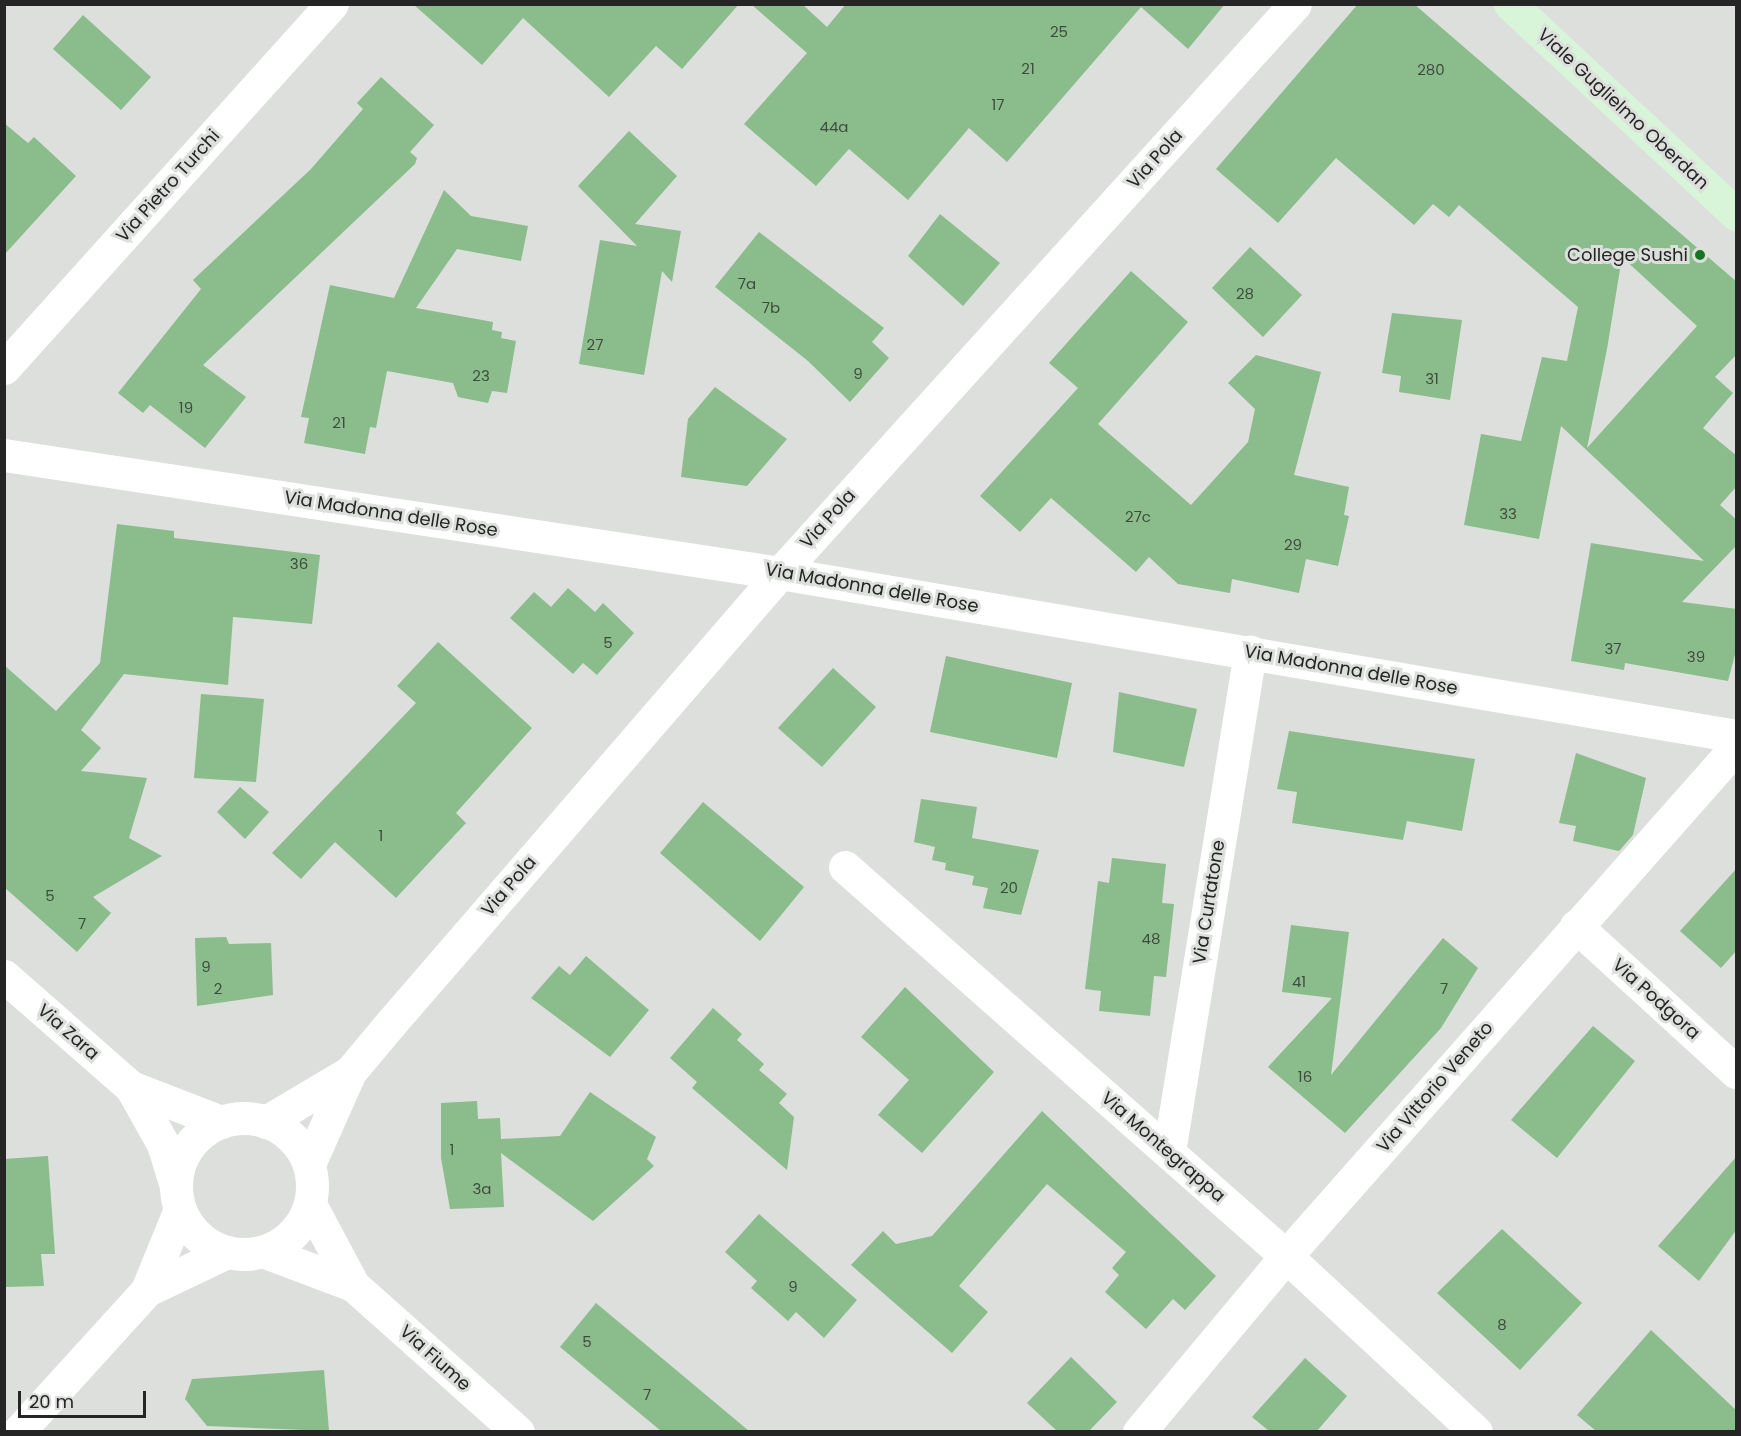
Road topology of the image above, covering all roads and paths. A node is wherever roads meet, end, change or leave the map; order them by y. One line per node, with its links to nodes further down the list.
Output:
1 (332, 4): 5 (street, Via Pietro Turchi)
2 (1295, 4): 7 (street, Via Pola)
3 (1510, 4): 4 (main road, Viale Guglielmo Oberdan)
4 (1737, 214)
5 (4, 368)
6 (4, 455): 7 (street, Via Madonna delle Rose)
7 (780, 573): 8 (street, Via Madonna delle Rose); 14 (street, Via Pola)
8 (1250, 652): 9 (street, Via Madonna delle Rose); 19 (street, Via Curtatone)
9 (1737, 736)
10 (1737, 747): 12 (street, Via Vittorio Veneto)
11 (845, 867): 19 (street, Via Montegrappa)
12 (1576, 926): 15 (street, Via Podgora); 25 (street, Via Vittorio Veneto)
13 (4, 976): 16 (street, Via Zara)
14 (350, 1072): 18 (street); 20 (street)
15 (1737, 1072)
16 (130, 1087): 17 (street); 21 (street)
17 (221, 1122): 18 (street); 21 (street)
18 (266, 1122): 20 (street)
19 (1169, 1152): 25 (street, Via Montegrappa)
20 (309, 1164): 22 (street)
21 (177, 1196): 23 (street); 27 (street)
22 (310, 1204): 24 (street); 26 (street)
23 (227, 1252): 24 (street); 27 (street)
24 (265, 1252): 26 (street)
25 (1286, 1256): 30 (street, Via Vittorio Veneto); 31 (street, Via Montegrappa)
26 (353, 1285): 29 (street, Via Fiume)
27 (147, 1290): 28 (street)
28 (18, 1431)
29 (518, 1431)
30 (1139, 1431)
31 (1476, 1431)

